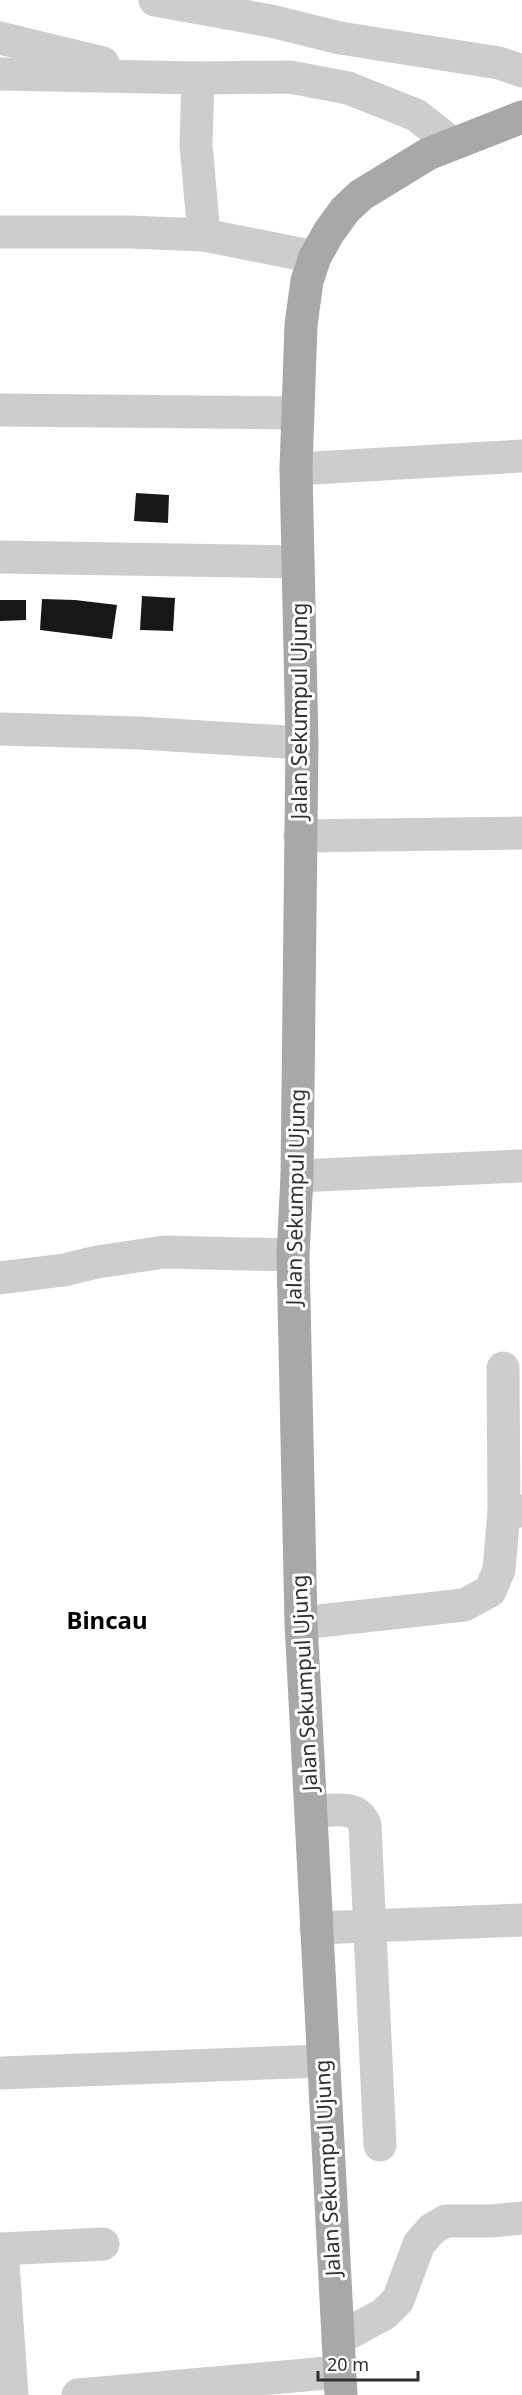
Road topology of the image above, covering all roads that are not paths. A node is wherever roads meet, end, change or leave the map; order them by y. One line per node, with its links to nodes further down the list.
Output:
1 (155, 0): 3 (street)
2 (0, 38): 5 (street)
3 (522, 71)
4 (0, 74): 5 (street)
5 (164, 77): 6 (street)
6 (198, 78): 8 (street); 10 (street)
7 (522, 117): 8 (main road, Jalan Sekumpul Ujung)
8 (453, 144): 11 (main road, Jalan Sekumpul Ujung)
9 (0, 232): 10 (street)
10 (204, 235): 11 (street)
11 (315, 258): 13 (main road, Jalan Sekumpul Ujung)
12 (0, 410): 13 (street)
13 (298, 413): 15 (main road, Jalan Sekumpul Ujung)
14 (522, 456): 15 (street)
15 (296, 469): 17 (main road, Jalan Sekumpul Ujung)
16 (0, 557): 17 (street)
17 (298, 562): 19 (main road, Jalan Sekumpul Ujung)
18 (0, 729): 19 (street)
19 (302, 743): 21 (main road, Jalan Sekumpul Ujung)
20 (522, 833): 21 (street)
21 (300, 836): 23 (main road, Jalan Sekumpul Ujung)
22 (522, 1166): 23 (street)
23 (297, 1176): 24 (main road, Jalan Sekumpul Ujung)
24 (293, 1255): 25 (street); 28 (main road, Jalan Sekumpul Ujung)
25 (0, 1278)
26 (503, 1368): 27 (street)
27 (513, 1511): 28 (street)
28 (302, 1623): 29 (main road, Jalan Sekumpul Ujung)
29 (311, 1812): 31 (street); 32 (main road, Jalan Sekumpul Ujung)
30 (522, 1920): 31 (street)
31 (369, 1926): 32 (street); 35 (street)
32 (316, 1928): 33 (main road, Jalan Sekumpul Ujung)
33 (322, 2061): 34 (street); 39 (main road, Jalan Sekumpul Ujung)
34 (0, 2073)
35 (380, 2145)
36 (522, 2218): 39 (street)
37 (103, 2244): 38 (street)
38 (1, 2249): 41 (street)
39 (338, 2339): 40 (main road, Jalan Sekumpul Ujung)
40 (340, 2384): 42 (street)
41 (12, 2395)
42 (78, 2395)

